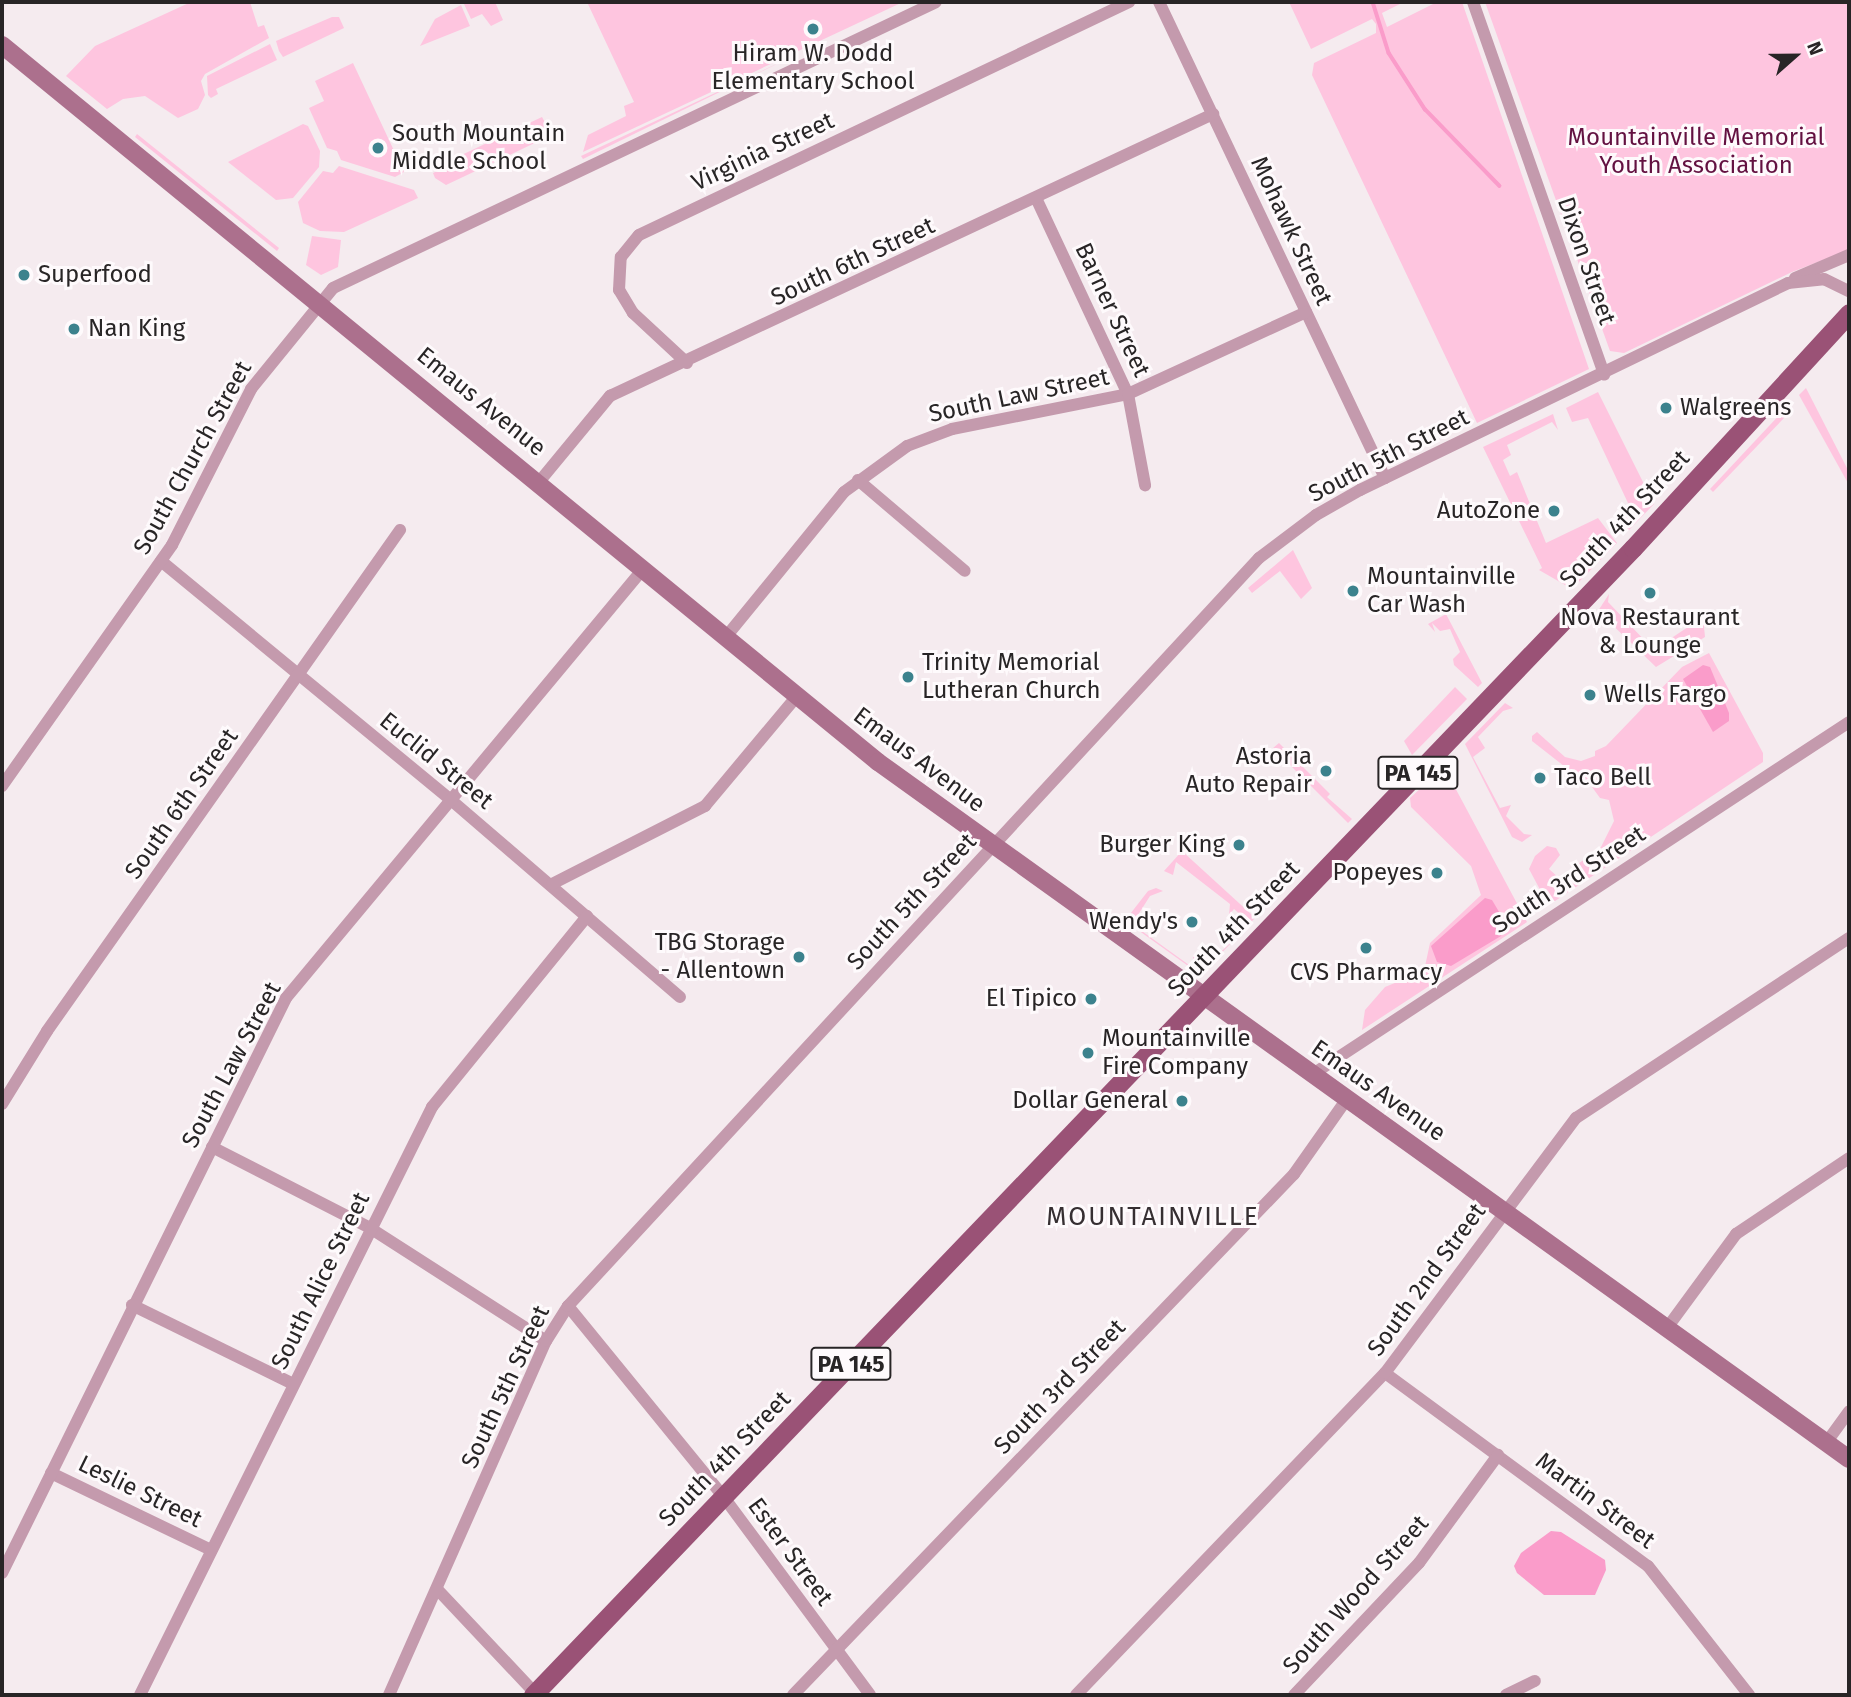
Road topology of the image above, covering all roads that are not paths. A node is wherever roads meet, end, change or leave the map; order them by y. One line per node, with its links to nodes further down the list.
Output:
1 (936, 2): 11 (street, South Church Street)
2 (1129, 2): 14 (street, Virginia Street)
3 (1160, 2): 6 (street, Mohawk Street)
4 (1473, 2): 15 (street, Dixon Street)
5 (2, 45): 11 (main road, Emaus Avenue)
6 (1213, 114): 7 (street, South 6th Street); 12 (street, Mohawk Street)
7 (1036, 198): 14 (street, South 6th Street); 16 (street, Barner Street)
8 (1849, 255): 9 (street, South 5th Street)
9 (1788, 283): 10 (street, South 5th Street); 15 (street, South 5th Street)
10 (1849, 291)
11 (321, 303): 19 (main road, Emaus Avenue); 22 (street, South Church Street)
12 (1306, 312): 16 (street, South Law Street); 17 (street, Mohawk Street)
13 (1849, 313): 36 (main road, South 4th Street / PA 145)
14 (687, 363): 19 (street, South 6th Street)
15 (1604, 375): 17 (street, South 5th Street)
16 (1128, 394): 18 (street, South Law Street); 20 (street, Barner Street)
17 (1385, 478): 31 (street, South 5th Street)
18 (858, 480): 24 (street); 25 (street, South Law Street)
19 (539, 482): 23 (main road, Emaus Avenue)
20 (1144, 485)
21 (400, 530): 26 (street, South 6th Street)
22 (161, 561): 26 (street, Euclid Street); 29 (street, South Church Street)
23 (643, 569): 25 (main road, Emaus Avenue); 30 (street, South Law Street)
24 (965, 572)
25 (725, 638): 27 (main road, Emaus Avenue)
26 (298, 675): 30 (street, Euclid Street); 39 (street, South 6th Street)
27 (796, 696): 31 (main road, Emaus Avenue); 32 (street)
28 (1849, 722): 37 (street, South 3rd Street)
29 (2, 786)
30 (451, 800): 32 (street, Euclid Street); 40 (street, South Law Street)
31 (993, 845): 36 (main road, Emaus Avenue); 45 (street, South 5th Street)
32 (552, 884): 33 (street, Euclid Street)
33 (587, 916): 35 (street, Euclid Street); 43 (street, South Alice Street)
34 (1849, 938): 42 (street, South 2nd Street)
35 (680, 997)
36 (1202, 998): 37 (main road, Emaus Avenue); 55 (main road, South 4th Street / PA 145)
37 (1312, 1074): 38 (main road, Emaus Avenue)
38 (1347, 1099): 42 (main road, Emaus Avenue); 59 (street, South 3rd Street)
39 (2, 1104)
40 (212, 1147): 43 (street); 44 (street, South Law Street)
41 (1849, 1158): 46 (street)
42 (1503, 1211): 46 (main road, Emaus Avenue); 48 (street, South 2nd Street)
43 (370, 1228): 47 (street); 49 (street, South Alice Street)
44 (132, 1305): 49 (street); 54 (street, South Law Street)
45 (568, 1306): 47 (street, South 5th Street); 55 (street, Ester Street)
46 (1667, 1328): 51 (main road, Emaus Avenue)
47 (546, 1341): 58 (street, South 5th Street)
48 (1385, 1373): 52 (street, Martin Street); 66 (street, South 2nd Street)
49 (293, 1384): 56 (street, South Alice Street)
50 (1849, 1411): 51 (street)
51 (1826, 1443): 53 (main road, Emaus Avenue)
52 (1498, 1455): 67 (street, South Wood Street); 69 (street, Martin Street)
53 (1849, 1459)
54 (51, 1473): 56 (street, Leslie Street); 57 (street, South Law Street)
55 (723, 1496): 59 (street, Ester Street); 63 (main road, South 4th Street / PA 145)
56 (211, 1550): 61 (street, South Alice Street)
57 (2, 1573)
58 (437, 1589): 62 (street, South 5th Street); 63 (street)
59 (836, 1650): 64 (street, South 3rd Street); 65 (street, Ester Street)
60 (1535, 1681): 68 (street)
61 (140, 1695)
62 (389, 1695)
63 (535, 1695)
64 (793, 1695)
65 (870, 1695)
66 (1076, 1695)
67 (1293, 1695)
68 (1506, 1695)
69 (1749, 1695)

